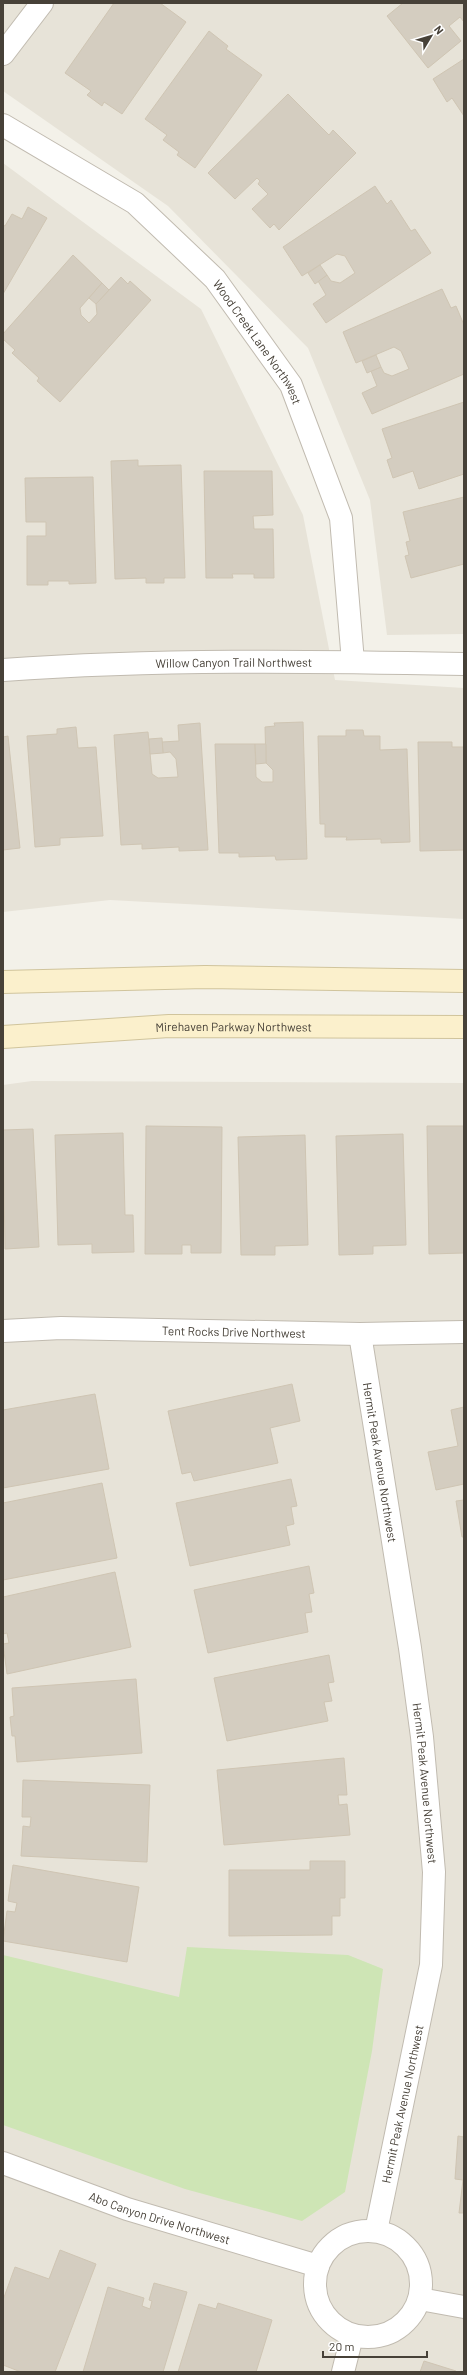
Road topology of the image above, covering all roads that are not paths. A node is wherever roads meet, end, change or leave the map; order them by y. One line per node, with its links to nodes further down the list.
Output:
1 (42, 3): 2 (street)
2 (3, 54)
3 (3, 125): 4 (street, Wood Creek Lane Northwest)
4 (353, 662): 5 (street, Willow Canyon Trail Northwest); 6 (street, Willow Canyon Trail Northwest)
5 (464, 664)
6 (3, 670)
7 (464, 981): 8 (street)
8 (3, 982)
9 (464, 1027): 10 (street, Mirehaven Parkway Northwest)
10 (3, 1037)
11 (3, 1331): 13 (street, Tent Rocks Drive Northwest)
12 (464, 1332): 13 (street, Tent Rocks Drive Northwest)
13 (360, 1334): 15 (street, Hermit Peak Avenue Northwest)
14 (3, 2163): 16 (street, Abo Canyon Drive Northwest)
15 (376, 2231): 16 (street); 17 (street)
16 (318, 2266): 19 (street)
17 (420, 2299): 18 (street); 19 (street)
18 (464, 2307)
19 (352, 2336): 20 (street)
20 (343, 2372)

